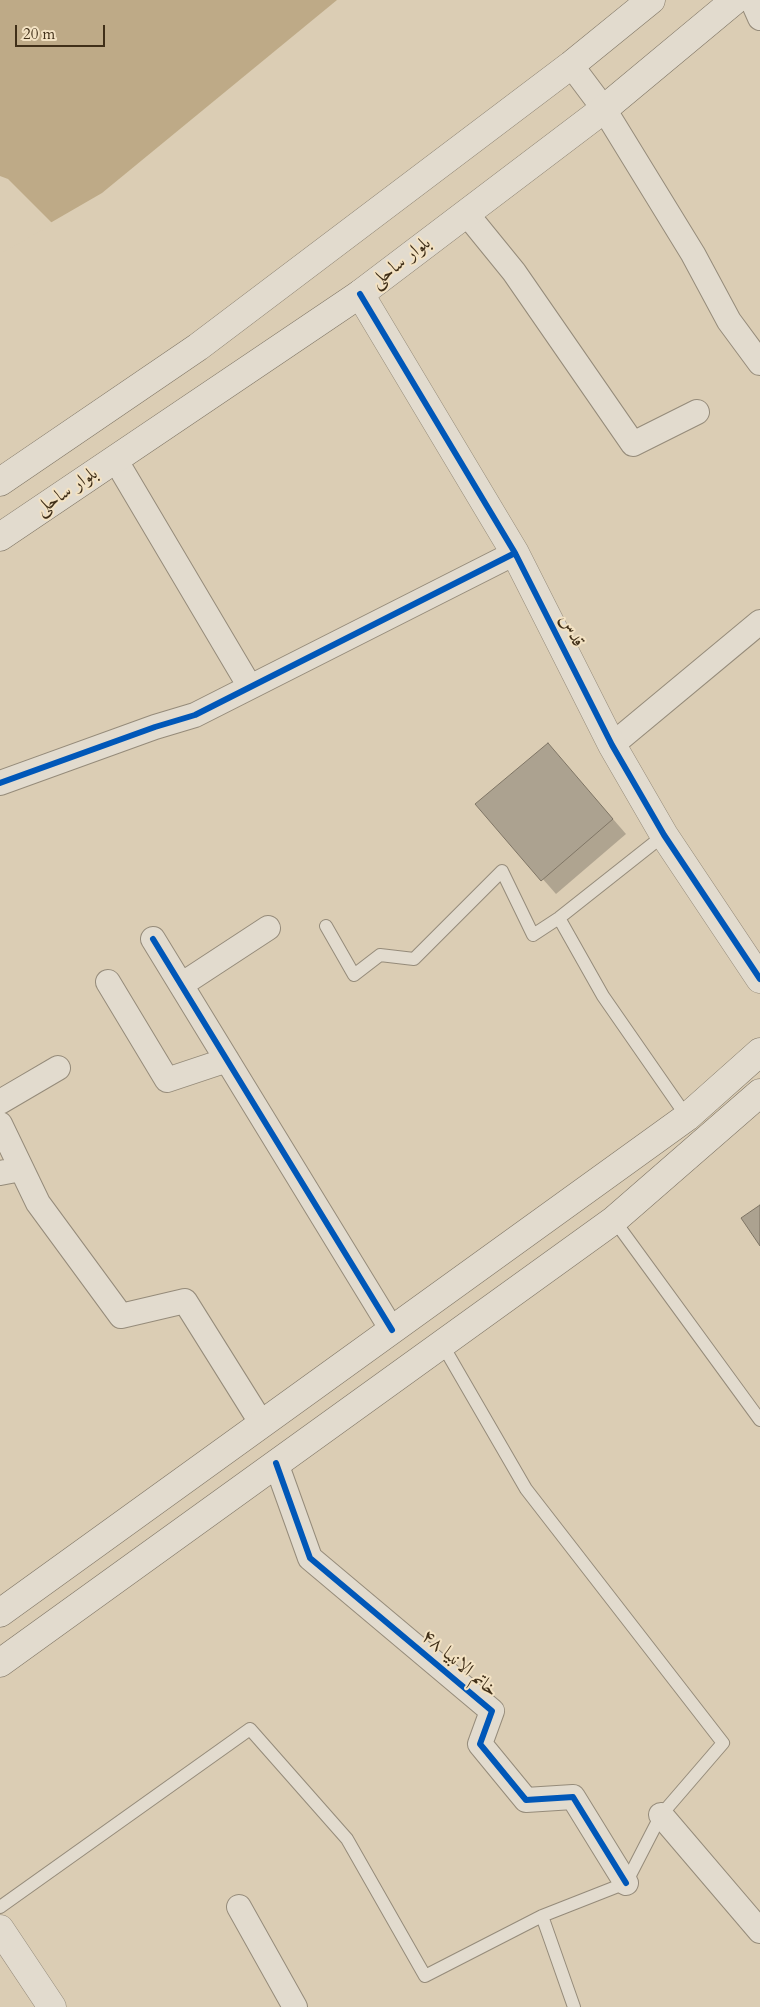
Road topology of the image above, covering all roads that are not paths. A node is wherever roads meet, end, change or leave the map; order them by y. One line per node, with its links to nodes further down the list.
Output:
1 (651, 0): 5 (main road)
2 (735, 0): 6 (main road, بلوار ساحلی)
3 (752, 0): 4 (street)
4 (760, 18)
5 (571, 65): 6 (street); 12 (main road)
6 (604, 109): 7 (main road, بلوار ساحلی); 9 (street)
7 (466, 213): 8 (main road, بلوار ساحلی); 10 (street)
8 (360, 294): 11 (main road, بلوار ساحلی); 14 (main road, قدس)
9 (760, 363)
10 (698, 412)
11 (115, 460): 13 (main road, بلوار ساحلی); 16 (street)
12 (0, 482)
13 (0, 537)
14 (515, 553): 16 (street); 17 (main road, قدس)
15 (760, 622): 17 (street)
16 (250, 687): 18 (street)
17 (612, 745): 19 (main road, قدس)
18 (0, 783)
19 (664, 835): 20 (lane); 24 (main road, قدس)
20 (559, 918): 21 (lane); 32 (lane)
21 (326, 926)
22 (268, 928): 26 (street)
23 (153, 939): 26 (street)
24 (760, 979)
25 (108, 982): 28 (street)
26 (181, 985): 28 (street)
27 (760, 1052): 32 (main road)
28 (227, 1060): 36 (street)
29 (58, 1068): 31 (street)
30 (760, 1093): 35 (main road)
31 (0, 1102)
32 (687, 1117): 36 (main road)
33 (0, 1124): 34 (street)
34 (11, 1171): 39 (street)
35 (614, 1220): 37 (main road); 38 (lane)
36 (392, 1330): 39 (main road)
37 (442, 1344): 40 (main road); 43 (lane)
38 (760, 1420)
39 (262, 1424): 41 (main road)
40 (276, 1464): 42 (main road); 44 (street, خاتم الانبیا ۴۸)
41 (0, 1613)
42 (0, 1663)
43 (660, 1815): 44 (lane); 49 (street)
44 (626, 1883): 47 (lane)
45 (0, 1907): 47 (lane)
46 (239, 1907): 51 (street)
47 (542, 1916): 52 (lane)
48 (0, 1929): 50 (main road)
49 (760, 1931)
50 (52, 2007)
51 (295, 2007)
52 (574, 2007)

